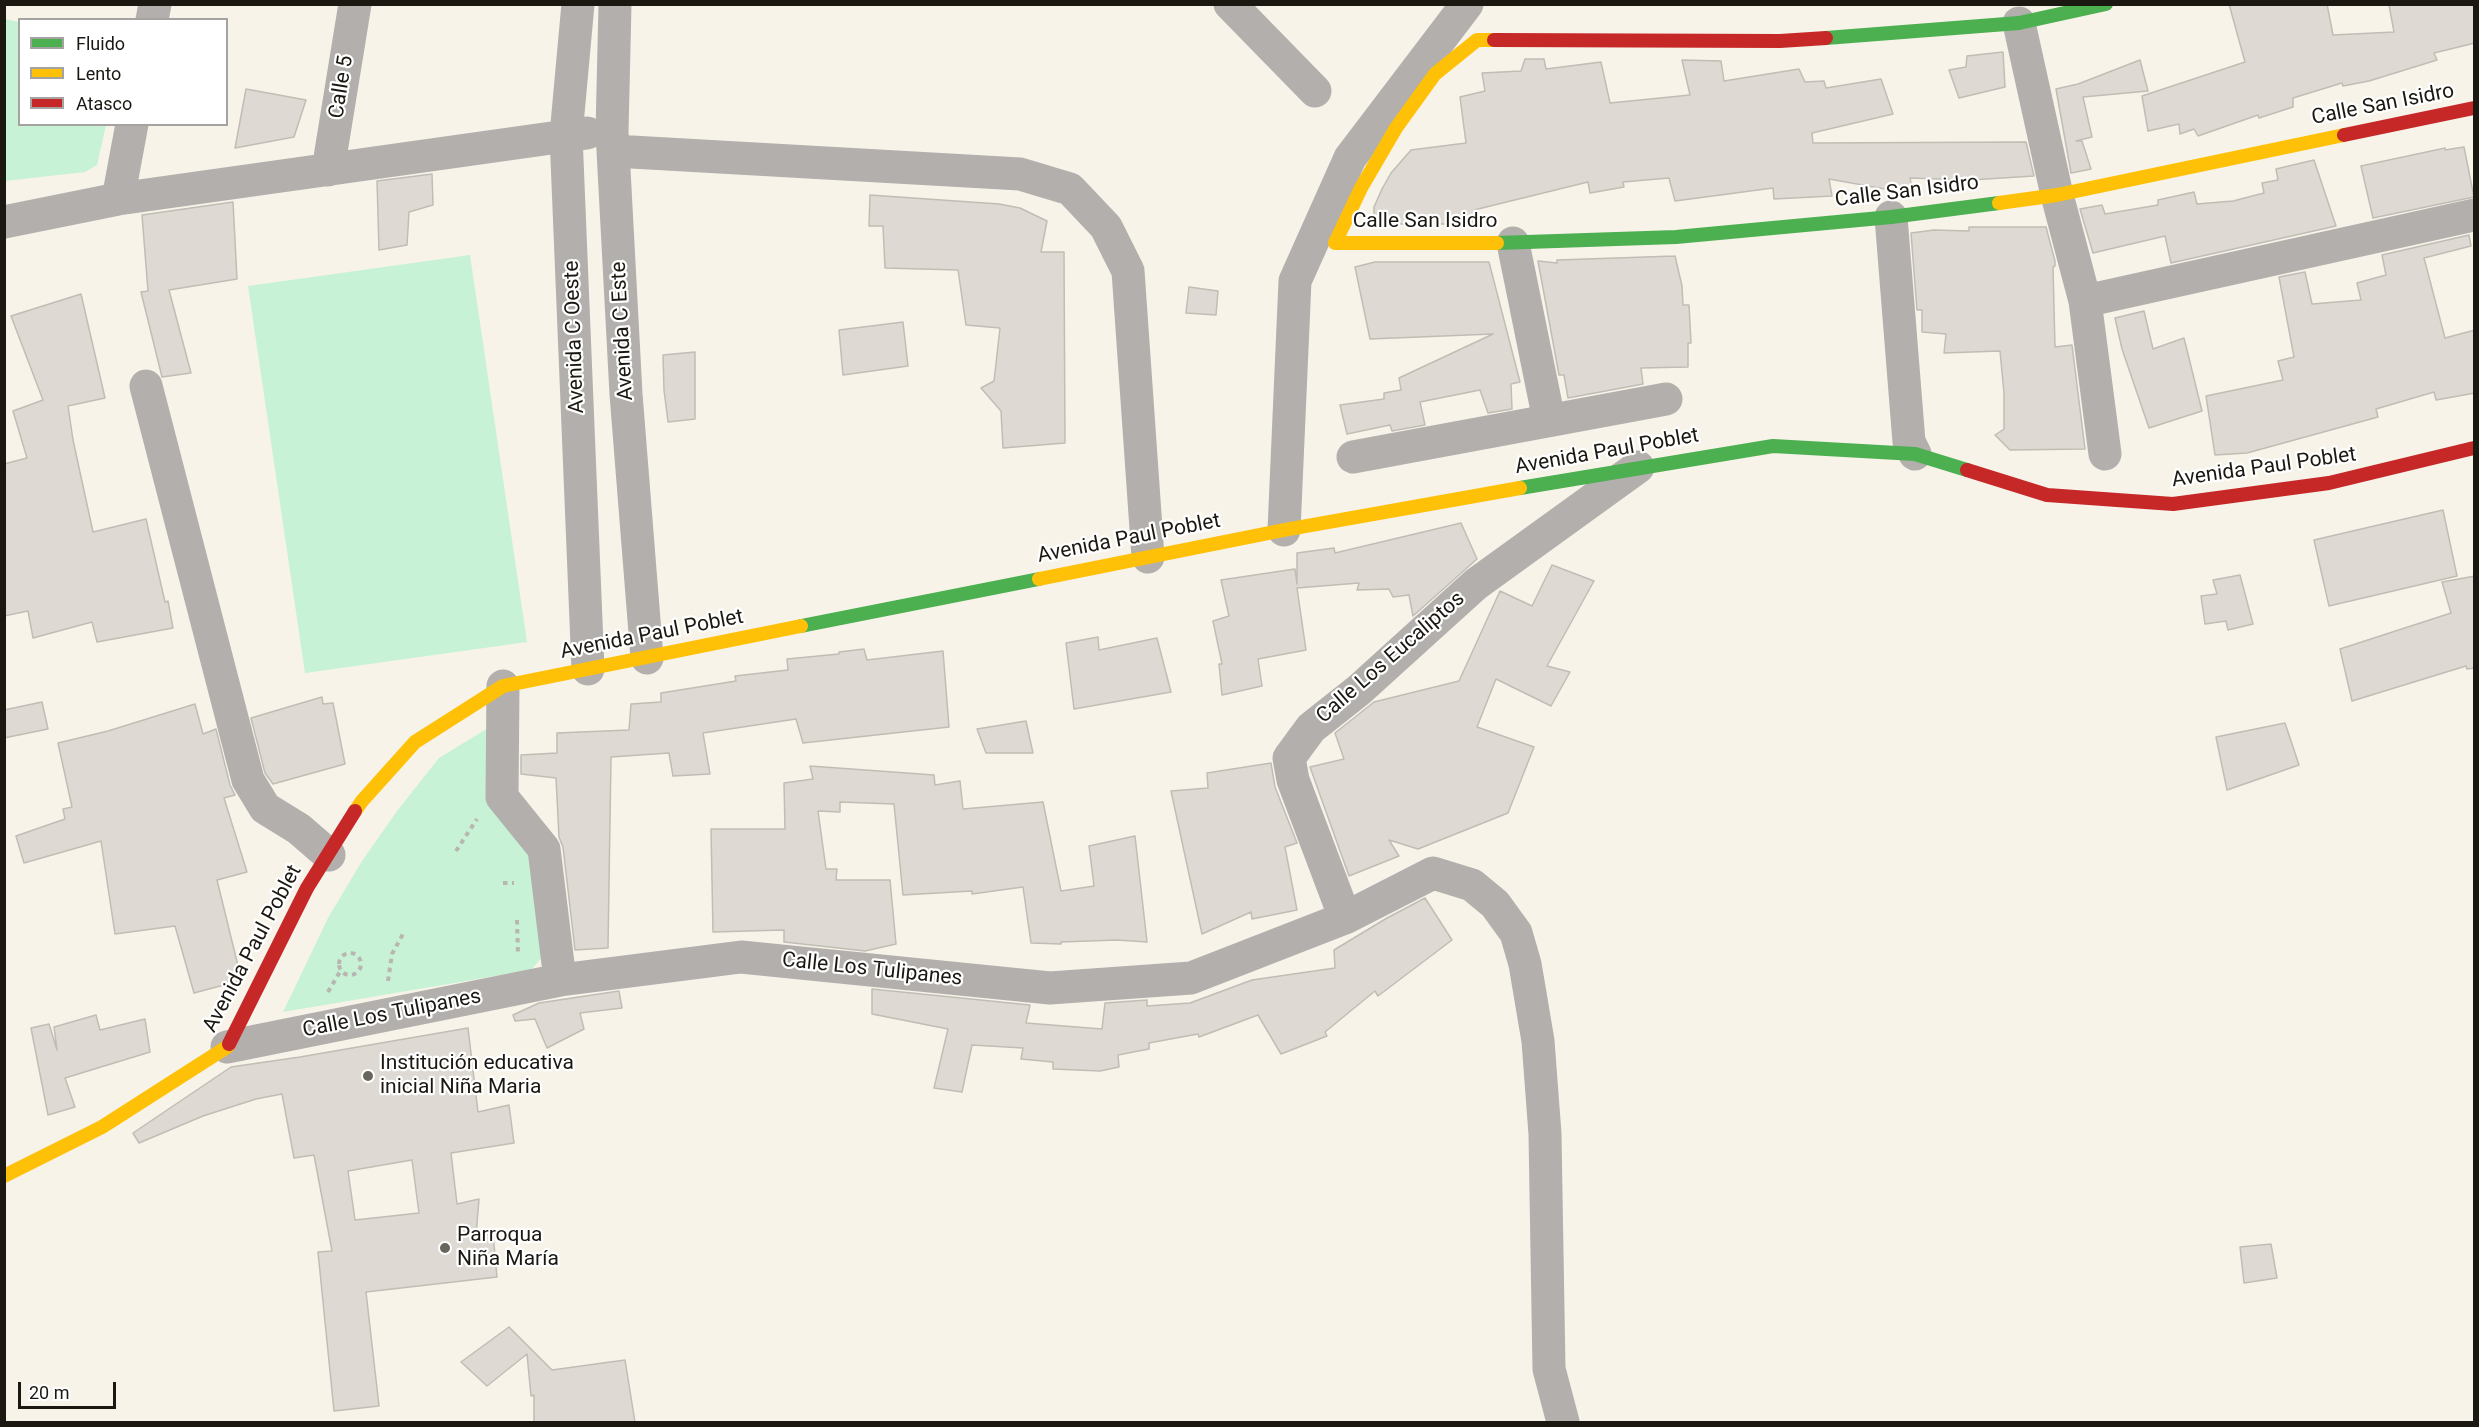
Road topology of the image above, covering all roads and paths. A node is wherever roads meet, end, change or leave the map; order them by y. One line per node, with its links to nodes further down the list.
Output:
1 (355, 4): 13 (street, Calle 5)
2 (578, 4): 11 (street, Avenida C Oeste)
3 (615, 4): 12 (street, Avenida C Este)
4 (1230, 4): 8 (street)
5 (1467, 4): 29 (street)
6 (2106, 4): 7 (main road)
7 (2019, 23): 14 (street); 19 (main road, Calle San Isidro)
8 (1315, 92)
9 (2475, 108): 14 (main road, Calle San Isidro)
10 (132, 126): 15 (street)
11 (566, 135): 12 (street); 13 (street); 32 (street, Avenida C Oeste)
12 (613, 141): 30 (street); 31 (street, Avenida C Este)
13 (328, 170): 15 (street)
14 (2057, 195): 17 (main road, Calle San Isidro); 20 (street)
15 (118, 199): 18 (street)
16 (2475, 214): 20 (street)
17 (1891, 217): 19 (main road, Calle San Isidro); 25 (street)
18 (4, 222)
19 (1513, 243): 23 (street)
20 (2085, 301): 26 (street)
21 (146, 386): 36 (street)
22 (1666, 399): 23 (street)
23 (1549, 420): 27 (street)
24 (2475, 448): 25 (main road, Avenida Paul Poblet)
25 (1915, 454): 28 (main road, Avenida Paul Poblet)
26 (2105, 454)
27 (1353, 457)
28 (1638, 467): 29 (main road, Avenida Paul Poblet); 39 (street, Calle Los Eucaliptos)
29 (1284, 530): 30 (main road, Avenida Paul Poblet)
30 (1148, 557): 31 (main road, Avenida Paul Poblet)
31 (646, 658): 32 (main road, Avenida Paul Poblet)
32 (588, 669): 33 (main road, Avenida Paul Poblet)
33 (503, 686): 36 (main road, Avenida Paul Poblet); 42 (street)
34 (479, 816): 35 (path)
35 (456, 851)
36 (329, 855): 45 (main road, Avenida Paul Poblet)
37 (503, 883): 38 (path)
38 (516, 883)
39 (1345, 918): 42 (street, Calle Los Tulipanes); 47 (street, Calle Los Tulipanes)
40 (404, 934): 43 (path)
41 (341, 970): 41 (path); 44 (path)
42 (560, 980): 45 (street, Calle Los Tulipanes)
43 (389, 983)
44 (328, 994)
45 (226, 1047): 46 (main road, Avenida Paul Poblet)
46 (4, 1176)
47 (1563, 1422)

